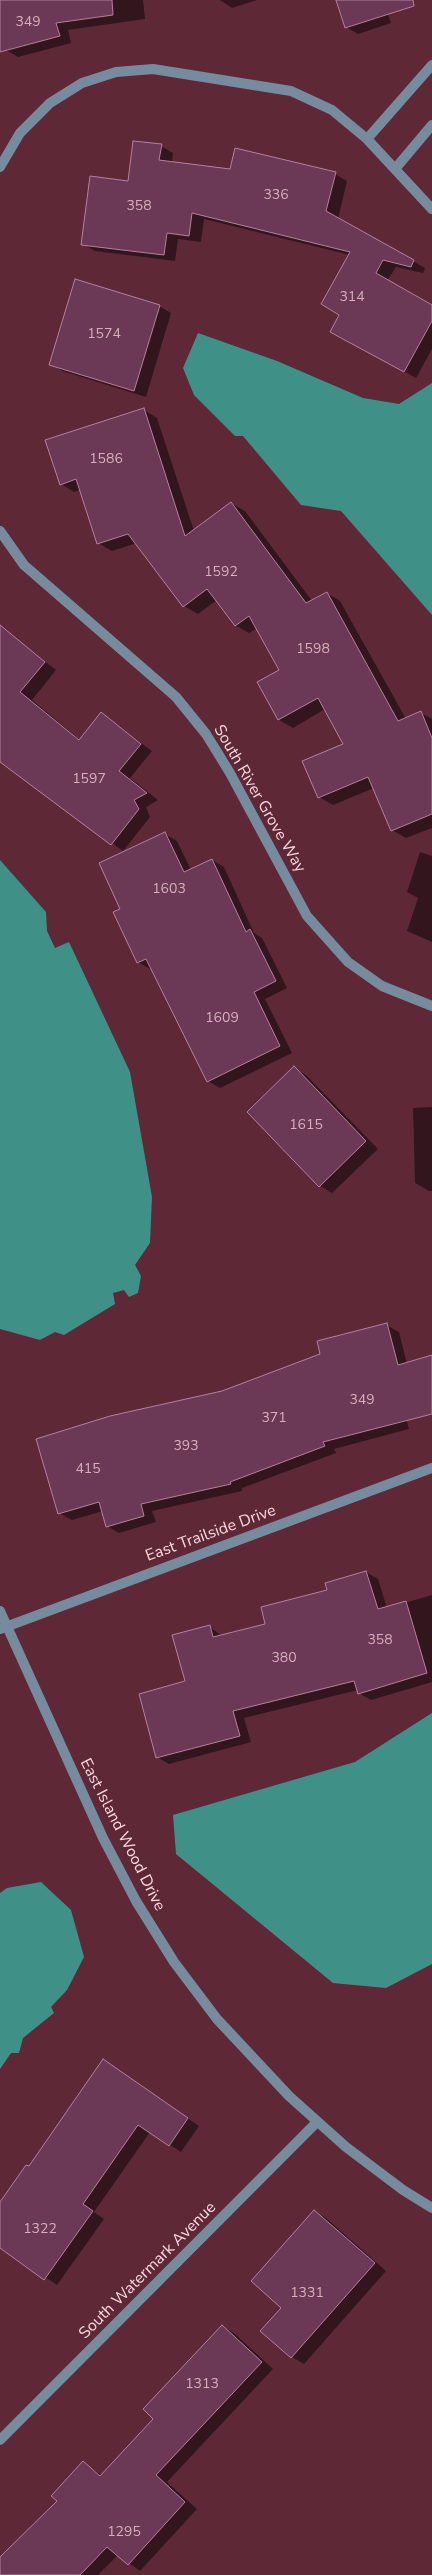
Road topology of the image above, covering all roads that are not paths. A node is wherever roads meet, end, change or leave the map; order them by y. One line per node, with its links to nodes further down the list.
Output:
1 (432, 65): 3 (street)
2 (432, 125): 5 (street)
3 (367, 139): 4 (street); 5 (street)
4 (0, 167)
5 (395, 169): 6 (street)
6 (432, 209)
7 (0, 530): 8 (street, South River Grove Way)
8 (432, 1006)
9 (432, 1468): 11 (street, East Trailside Drive)
10 (0, 1611): 11 (street, East Island Wood Drive)
11 (4, 1627): 12 (street, East Island Wood Drive)
12 (316, 2123): 13 (street, East Island Wood Drive); 14 (street, South Watermark Avenue)
13 (432, 2208)
14 (0, 2440)

